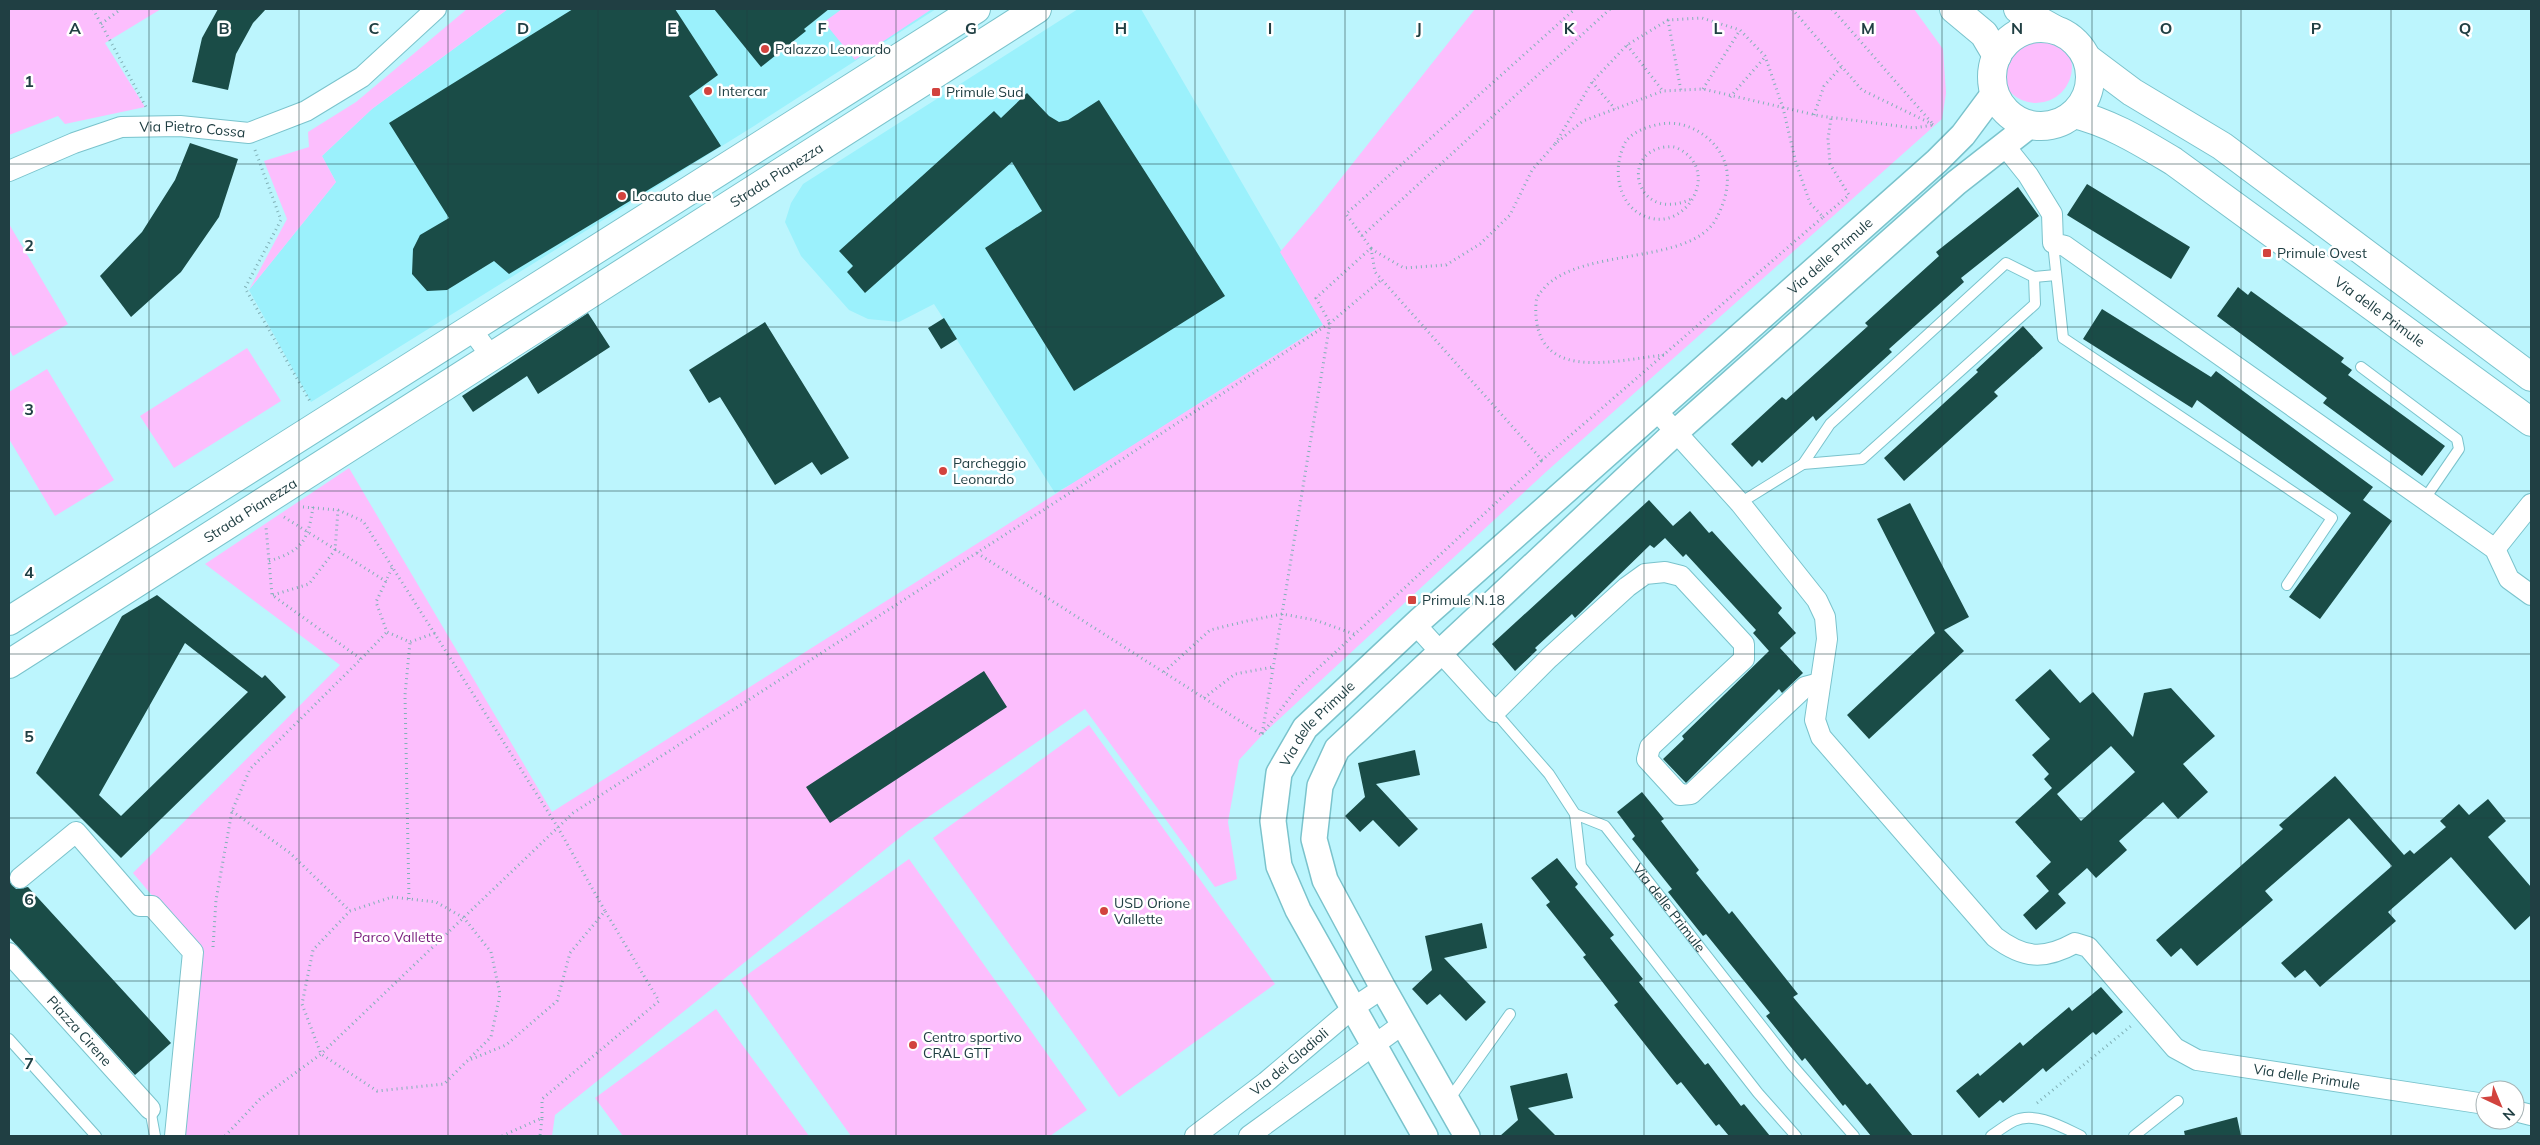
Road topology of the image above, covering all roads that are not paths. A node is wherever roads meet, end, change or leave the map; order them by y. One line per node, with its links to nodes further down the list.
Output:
1 (436, 9): 13 (street, Via Pietro Cossa)
2 (976, 9): 17 (main road)
3 (1036, 9): 18 (main road, Strada Pianezza)
4 (1954, 9): 7 (main road)
5 (2018, 9): 6 (main road)
6 (2054, 29): 7 (main road); 8 (main road)
7 (1997, 56): 9 (main road)
8 (2088, 59): 10 (main road); 20 (main road)
9 (1994, 92): 11 (main road); 21 (street, Via delle Primule)
10 (2074, 114): 11 (main road); 22 (main road, Via delle Primule)
11 (2030, 125): 12 (street, Via delle Primule)
12 (2004, 145): 14 (street); 23 (street, Via delle Primule)
13 (9, 171)
14 (2053, 243): 15 (lane); 25 (street)
15 (2056, 275): 16 (lane); 29 (lane)
16 (2034, 277): 24 (lane); 24 (lane)
17 (471, 329): 18 (street); 31 (main road)
18 (491, 356): 34 (main road, Strada Pianezza)
19 (2361, 367): 25 (lane)
20 (2531, 377)
21 (1656, 409): 23 (street, Via delle Primule); 32 (street, Via delle Primule)
22 (2531, 422)
23 (1677, 431): 26 (street, Via delle Primule); 33 (street, Via delle Primule)
24 (1802, 464): 26 (lane)
25 (2424, 500): 28 (street)
26 (1740, 503): 35 (street, Via delle Primule)
27 (2531, 504): 28 (street)
28 (2495, 549): 30 (street)
29 (2287, 585)
30 (2531, 595)
31 (9, 621)
32 (1415, 624): 33 (street); 41 (street, Via delle Primule)
33 (1440, 650): 36 (street); 40 (street, Via delle Primule)
34 (9, 664)
35 (1820, 683): 36 (street); 48 (street, Via delle Primule)
36 (1495, 712): 37 (lane)
37 (1575, 814): 57 (lane); 58 (lane, Via delle Primule)
38 (20, 878): 52 (street)
39 (9, 953): 49 (street, Piazza Cirene)
40 (1383, 988): 41 (street, Via dei Gladioli); 43 (street, Via delle Primule)
41 (1354, 1008): 45 (street, Via delle Primule); 53 (street, Via dei Gladioli)
42 (1510, 1014): 47 (lane)
43 (1403, 1024): 45 (street); 47 (street, Via delle Primule)
44 (9, 1039): 50 (lane)
45 (1375, 1044): 54 (street); 55 (street, Via delle Primule)
46 (2178, 1100): 61 (lane)
47 (1448, 1102): 56 (street, Via delle Primule)
48 (2475, 1102)
49 (150, 1109): 51 (lane)
50 (96, 1136)
51 (155, 1136)
52 (175, 1136)
53 (1195, 1136)
54 (1249, 1136)
55 (1425, 1136)
56 (1467, 1136)
57 (1796, 1136)
58 (1854, 1136)
59 (1991, 1136): 60 (lane)
60 (2081, 1136)
61 (2134, 1136)

